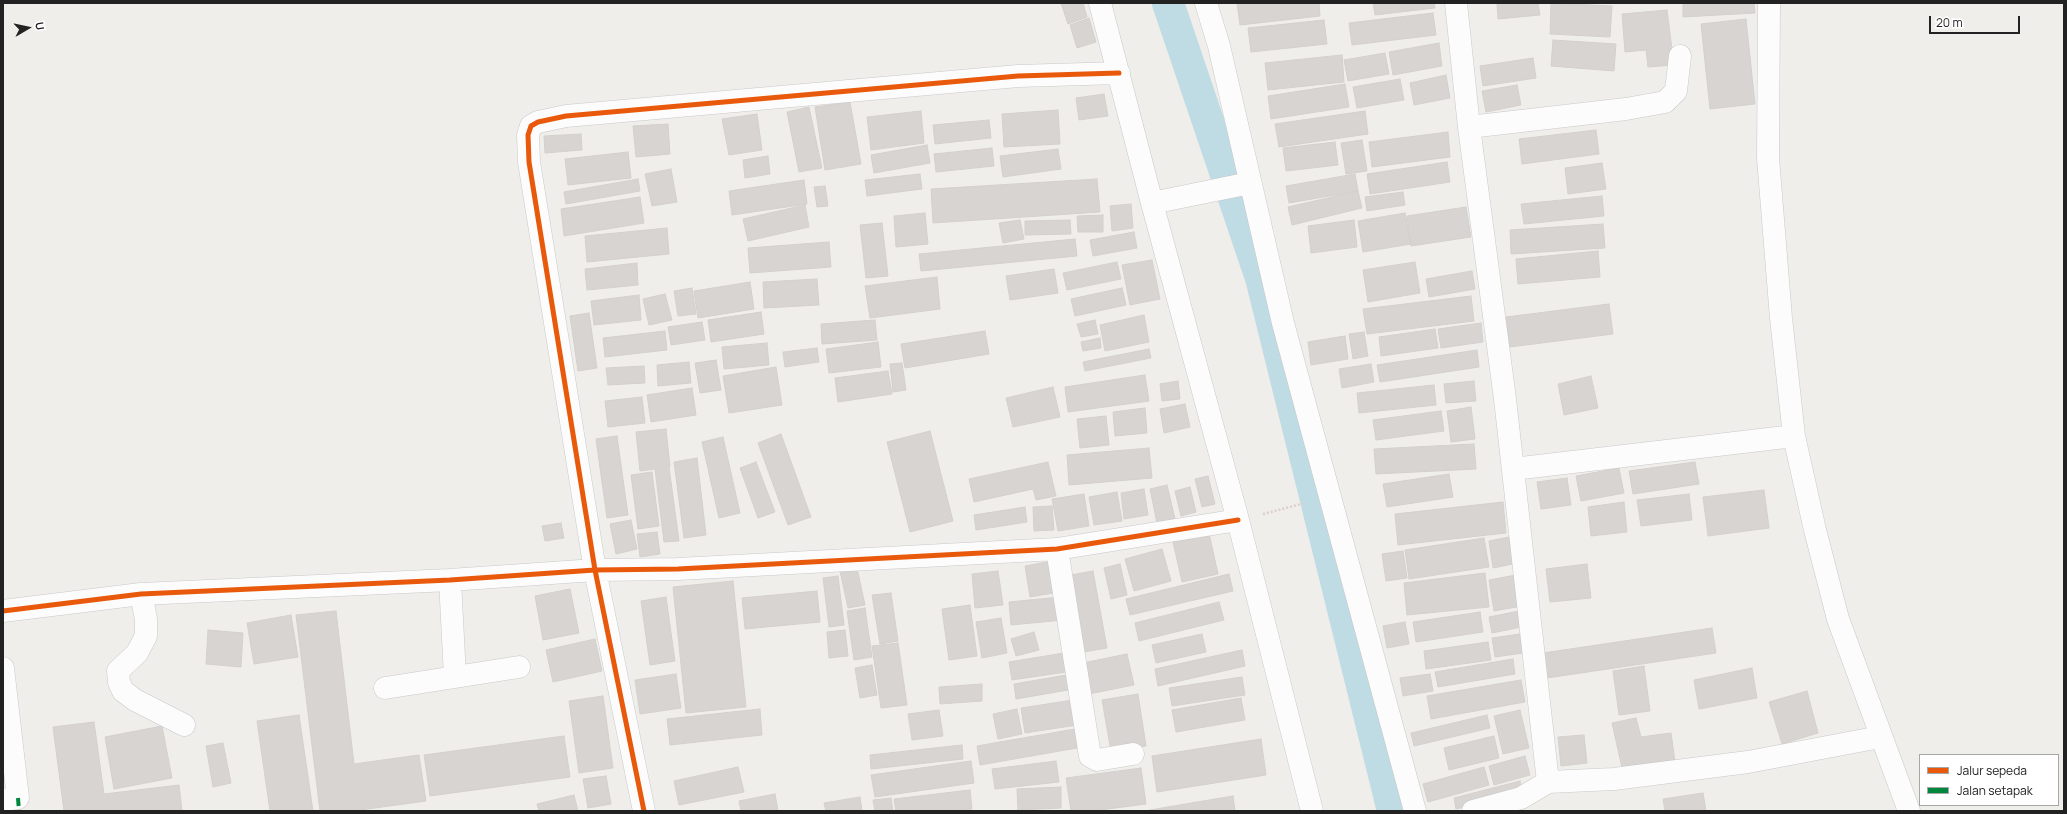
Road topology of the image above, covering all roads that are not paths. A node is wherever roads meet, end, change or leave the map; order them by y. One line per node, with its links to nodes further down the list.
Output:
1 (1100, 3): 6 (street)
2 (1206, 3): 8 (street)
3 (1456, 3): 7 (street)
4 (1769, 3): 10 (street)
5 (1680, 56): 7 (street)
6 (1119, 73): 9 (street); 14 (street)
7 (1469, 128): 11 (street)
8 (1244, 184): 9 (street); 29 (street)
9 (1152, 203): 12 (street)
10 (1794, 436): 11 (street); 23 (street)
11 (1513, 469): 25 (street)
12 (1247, 518): 13 (street); 28 (street)
13 (1057, 549): 14 (street); 24 (street)
14 (595, 570): 15 (street); 27 (street)
15 (450, 580): 16 (street); 20 (street)
16 (141, 594): 17 (street); 22 (street)
17 (3, 611)
18 (519, 667): 20 (street)
19 (3, 668): 26 (street)
20 (455, 677): 21 (street)
21 (385, 688)
22 (184, 725)
23 (1880, 737): 25 (street); 31 (street)
24 (1133, 754)
25 (1548, 782): 30 (street)
26 (3, 800)
27 (644, 811)
28 (1312, 811)
29 (1415, 811)
30 (1473, 811)
31 (1908, 811)

